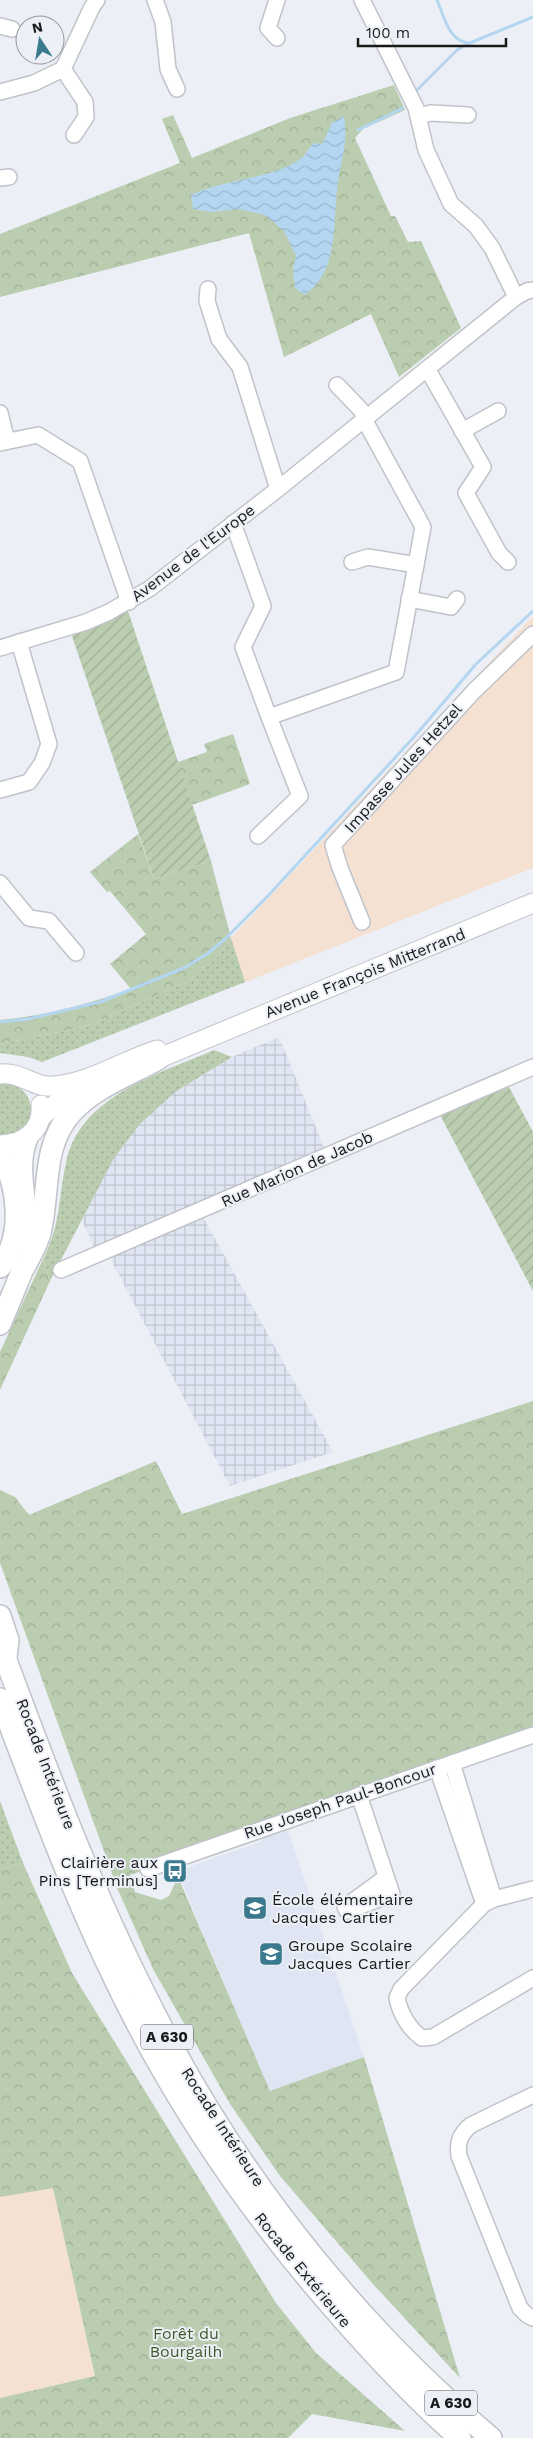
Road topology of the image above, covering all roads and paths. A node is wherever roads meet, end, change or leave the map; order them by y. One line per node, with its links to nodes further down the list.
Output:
1 (97, 0): 6 (street)
2 (155, 0): 7 (street)
3 (277, 0): 5 (street)
4 (362, 0): 10 (street)
5 (277, 38)
6 (63, 69): 8 (street); 11 (street)
7 (178, 89)
8 (0, 92)
9 (468, 115): 10 (street)
10 (419, 116): 14 (street)
11 (74, 135)
12 (208, 289): 22 (street)
13 (533, 290): 14 (street, Avenue de l'Europe)
14 (516, 297): 15 (street, Avenue de l'Europe)
15 (428, 370): 19 (street, Avenue de l'Europe); 20 (street)
16 (337, 385): 19 (street)
17 (498, 411): 20 (street)
18 (0, 413): 21 (street)
19 (364, 419): 22 (street, Avenue de l'Europe); 26 (street)
20 (462, 431): 25 (street)
21 (3, 442): 29 (street)
22 (278, 489): 23 (street, Avenue de l'Europe)
23 (234, 523): 29 (street, Avenue de l'Europe); 33 (street)
24 (352, 562): 26 (street)
25 (508, 562)
26 (416, 564): 27 (street)
27 (409, 599): 28 (street); 33 (street)
28 (457, 599)
29 (129, 602): 31 (street, Avenue de l'Europe)
30 (533, 634): 40 (street, Impasse Jules Hetzel)
31 (19, 642): 32 (street, Avenue de l'Europe); 34 (street)
32 (0, 648)
33 (269, 716): 35 (street)
34 (0, 790)
35 (258, 836)
36 (0, 883): 41 (street)
37 (533, 894): 39 (main road, Avenue François Mitterrand)
38 (533, 903): 39 (main road, Avenue François Mitterrand)
39 (503, 917): 42 (main road, Avenue François Mitterrand)
40 (362, 922)
41 (76, 953)
42 (227, 1029): 43 (main road, Avenue François Mitterrand); 46 (main road, Avenue François Mitterrand)
43 (158, 1059): 47 (main road, Avenue François Mitterrand); 52 (highway)
44 (533, 1067): 53 (street, Rue Marion de Jacob)
45 (0, 1074): 46 (main road, Avenue François Mitterrand)
46 (27, 1081): 47 (main road)
47 (40, 1117): 48 (main road, Avenue François Mitterrand)
48 (27, 1138): 49 (main road); 52 (highway)
49 (0, 1145)
50 (0, 1152): 51 (highway)
51 (0, 1267)
52 (23, 1270): 54 (highway)
53 (61, 1270)
54 (0, 1324)
55 (0, 1616): 56 (highway)
56 (3, 1652): 70 (highway, Rocade Intérieure / A 630)
57 (0, 1699): 69 (highway, Rocade Extérieure / A 630)
58 (533, 1735): 59 (street, Rue Joseph Paul-Boncour)
59 (452, 1763): 60 (street, Rue Joseph Paul-Boncour); 65 (street)
60 (437, 1768): 61 (street, Rue Joseph Paul-Boncour); 65 (street)
61 (359, 1796): 62 (street, Rue Joseph Paul-Boncour); 63 (street)
62 (148, 1869)
63 (386, 1877)
64 (533, 1889): 65 (street)
65 (489, 1902): 66 (street)
66 (533, 1978)
67 (533, 2095): 68 (street)
68 (533, 2318)
69 (460, 2438)
70 (491, 2438)

